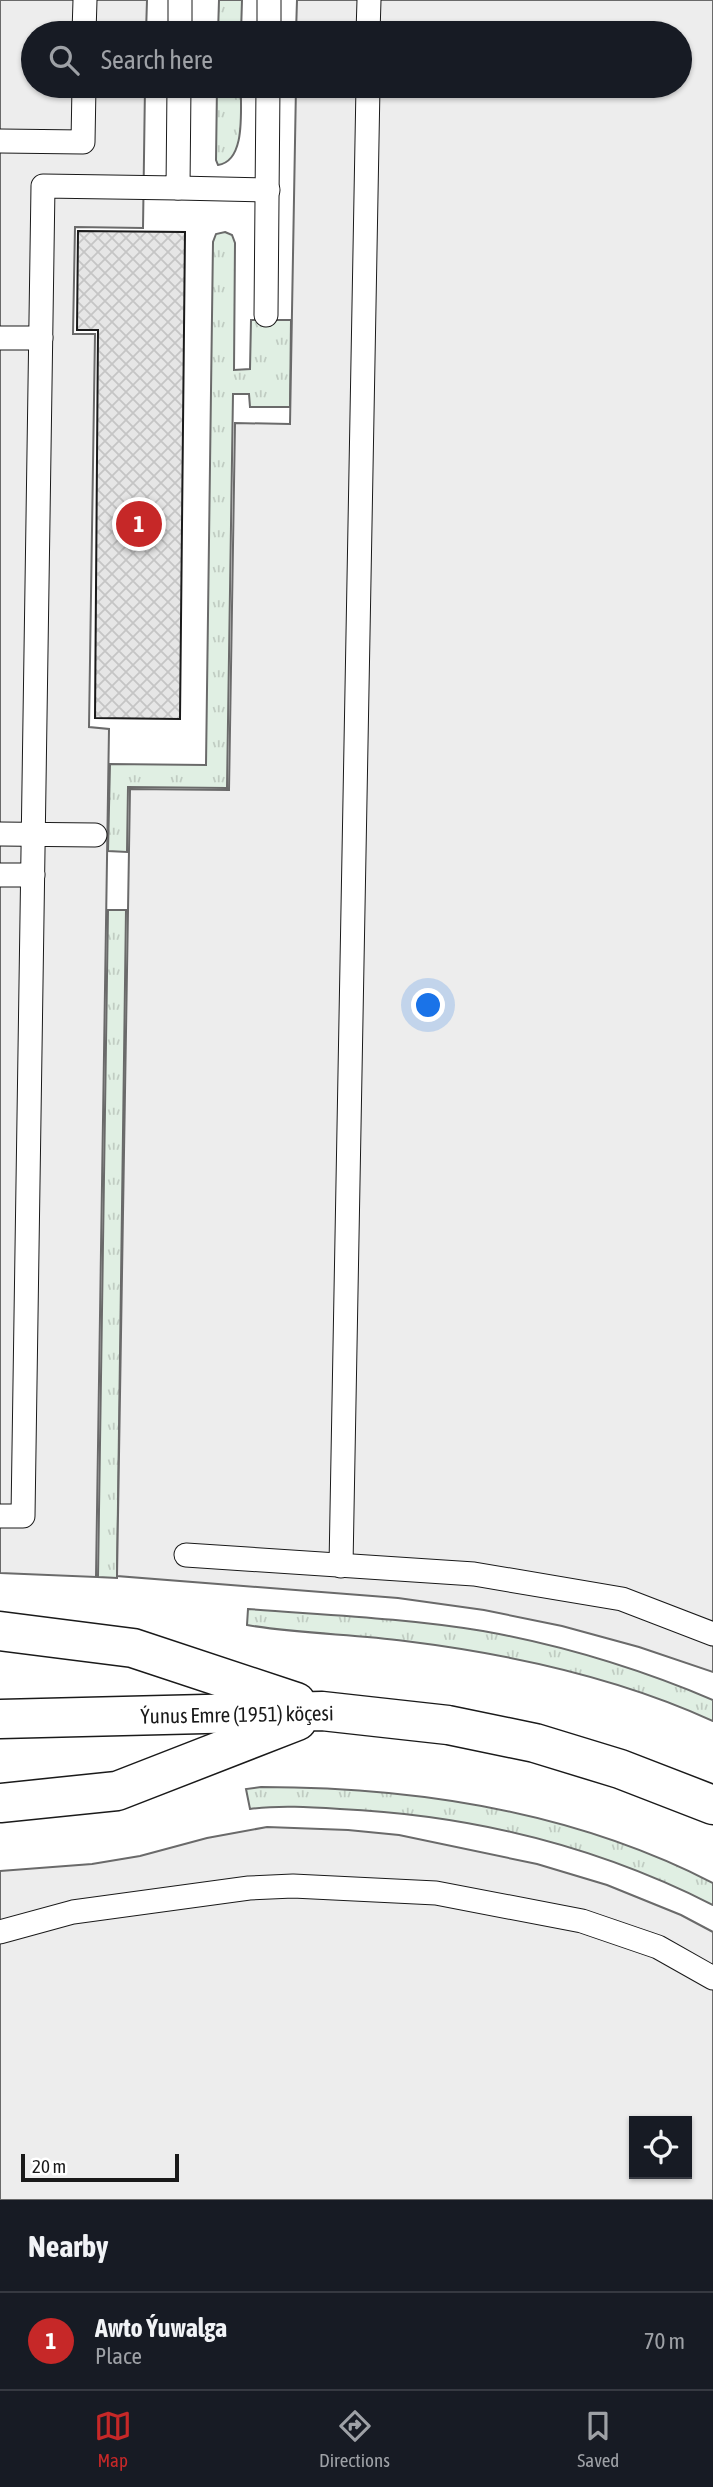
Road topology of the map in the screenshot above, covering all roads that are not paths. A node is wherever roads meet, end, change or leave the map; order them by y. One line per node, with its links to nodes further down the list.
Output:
1 (85, 0): 5 (lane)
2 (180, 0): 6 (lane)
3 (269, 0): 7 (lane)
4 (369, 0): 8 (lane)
5 (84, 21)
6 (180, 21)
7 (269, 21)
8 (368, 21)
9 (84, 98): 13 (lane)
10 (179, 98): 14 (lane)
11 (268, 98): 15 (lane)
12 (368, 98): 26 (lane)
13 (0, 141)
14 (178, 188): 15 (lane); 18 (lane)
15 (268, 190): 16 (lane)
16 (266, 315)
17 (0, 338): 18 (lane)
18 (41, 338): 20 (lane)
19 (0, 834): 20 (lane)
20 (34, 834): 21 (lane); 23 (lane)
21 (95, 835)
22 (0, 875): 23 (lane)
23 (33, 875): 24 (lane)
24 (0, 1516)
25 (186, 1556): 26 (lane)
26 (341, 1566): 28 (lane)
27 (0, 1631): 29 (street)
28 (713, 1634)
29 (321, 1711): 30 (street, Ýunus Emre (1951) köçesi); 31 (street); 32 (street, Ýunus Emre (1951) köçesi)
30 (0, 1719)
31 (0, 1803)
32 (713, 1805)
33 (0, 1933): 34 (lane)
34 (713, 1978)

